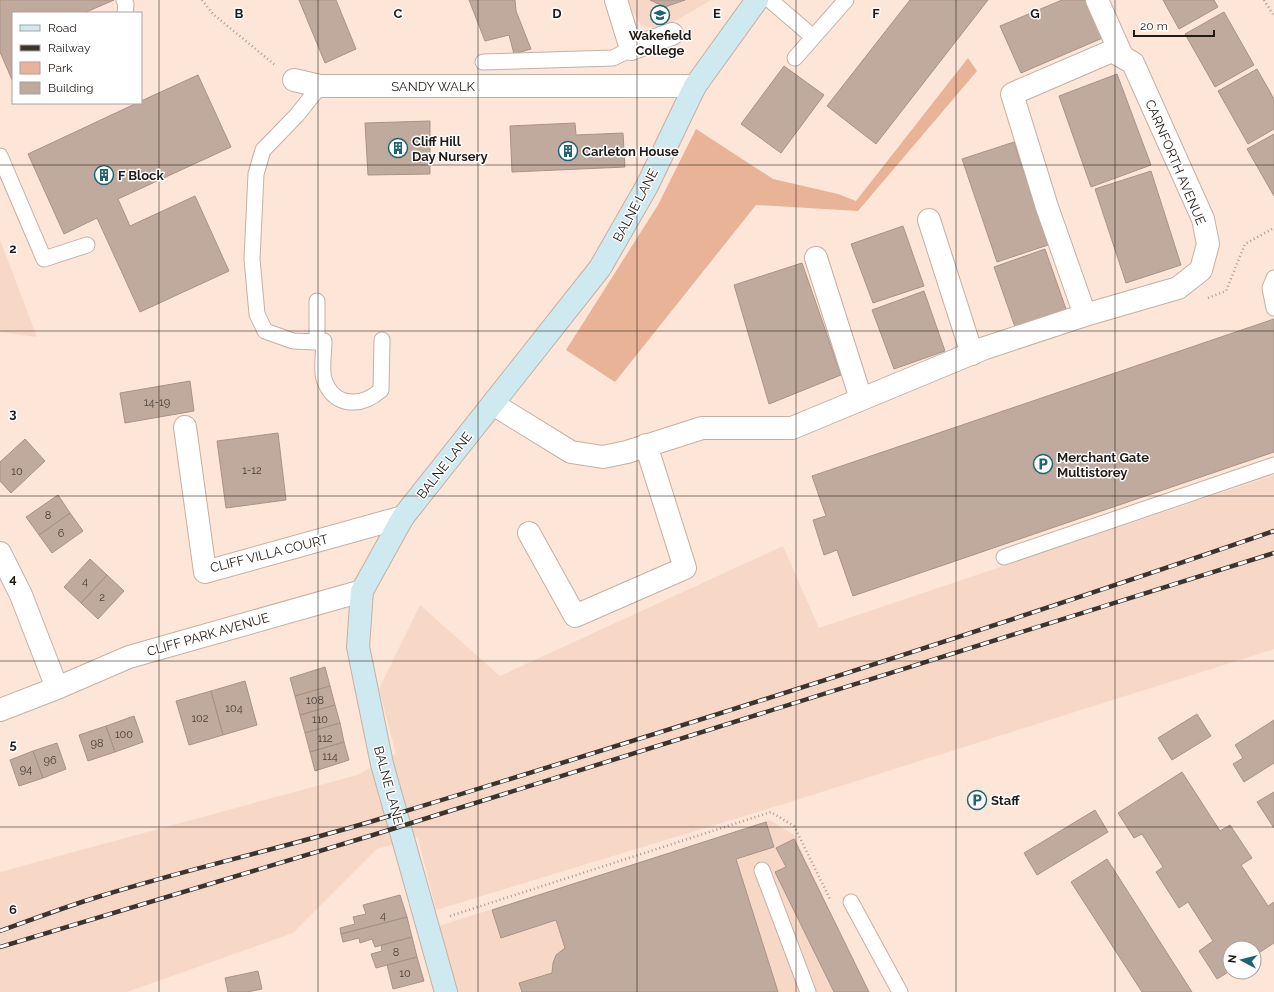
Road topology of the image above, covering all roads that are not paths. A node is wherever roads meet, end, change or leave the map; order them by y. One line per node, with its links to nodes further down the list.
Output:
1 (124, 0): 7 (lane)
2 (616, 0): 10 (street)
3 (756, 0): 16 (street, BALNE LANE)
4 (770, 0): 9 (lane)
5 (846, 0): 9 (lane)
6 (1097, 0): 11 (street, CARNFORTH AVENUE)
7 (125, 12)
8 (672, 34): 10 (street)
9 (813, 37): 12 (lane)
10 (631, 49): 13 (lane)
11 (1122, 56): 24 (street); 24 (street, CARNFORTH AVENUE)
12 (795, 58)
13 (483, 62)
14 (294, 80): 15 (street, SANDY WALK)
15 (320, 86): 16 (street, SANDY WALK); 22 (lane)
16 (695, 86): 29 (street, BALNE LANE)
17 (0, 156): 19 (lane)
18 (928, 220): 27 (street)
19 (88, 245)
20 (816, 258): 28 (street)
21 (1274, 278): 23 (lane)
22 (316, 301)
23 (1274, 308)
24 (1085, 315): 27 (street, CARNFORTH AVENUE)
25 (382, 340): 26 (lane)
26 (324, 341)
27 (972, 354): 28 (street, CARNFORTH AVENUE)
28 (861, 399): 31 (street, CARNFORTH AVENUE)
29 (493, 404): 31 (street, CARNFORTH AVENUE); 33 (street, BALNE LANE)
30 (185, 427): 33 (street, CLIFF VILLA COURT)
31 (646, 445): 34 (street)
32 (1274, 465): 36 (lane)
33 (403, 517): 37 (street, BALNE LANE)
34 (529, 533)
35 (0, 553): 38 (street)
36 (1004, 557)
37 (362, 590): 38 (street, CLIFF PARK AVENUE); 42 (street, BALNE LANE)
38 (57, 688): 39 (street, CLIFF PARK AVENUE)
39 (0, 710)
40 (762, 870): 43 (lane)
41 (851, 902): 44 (lane)
42 (446, 992)
43 (808, 992)
44 (900, 992)

